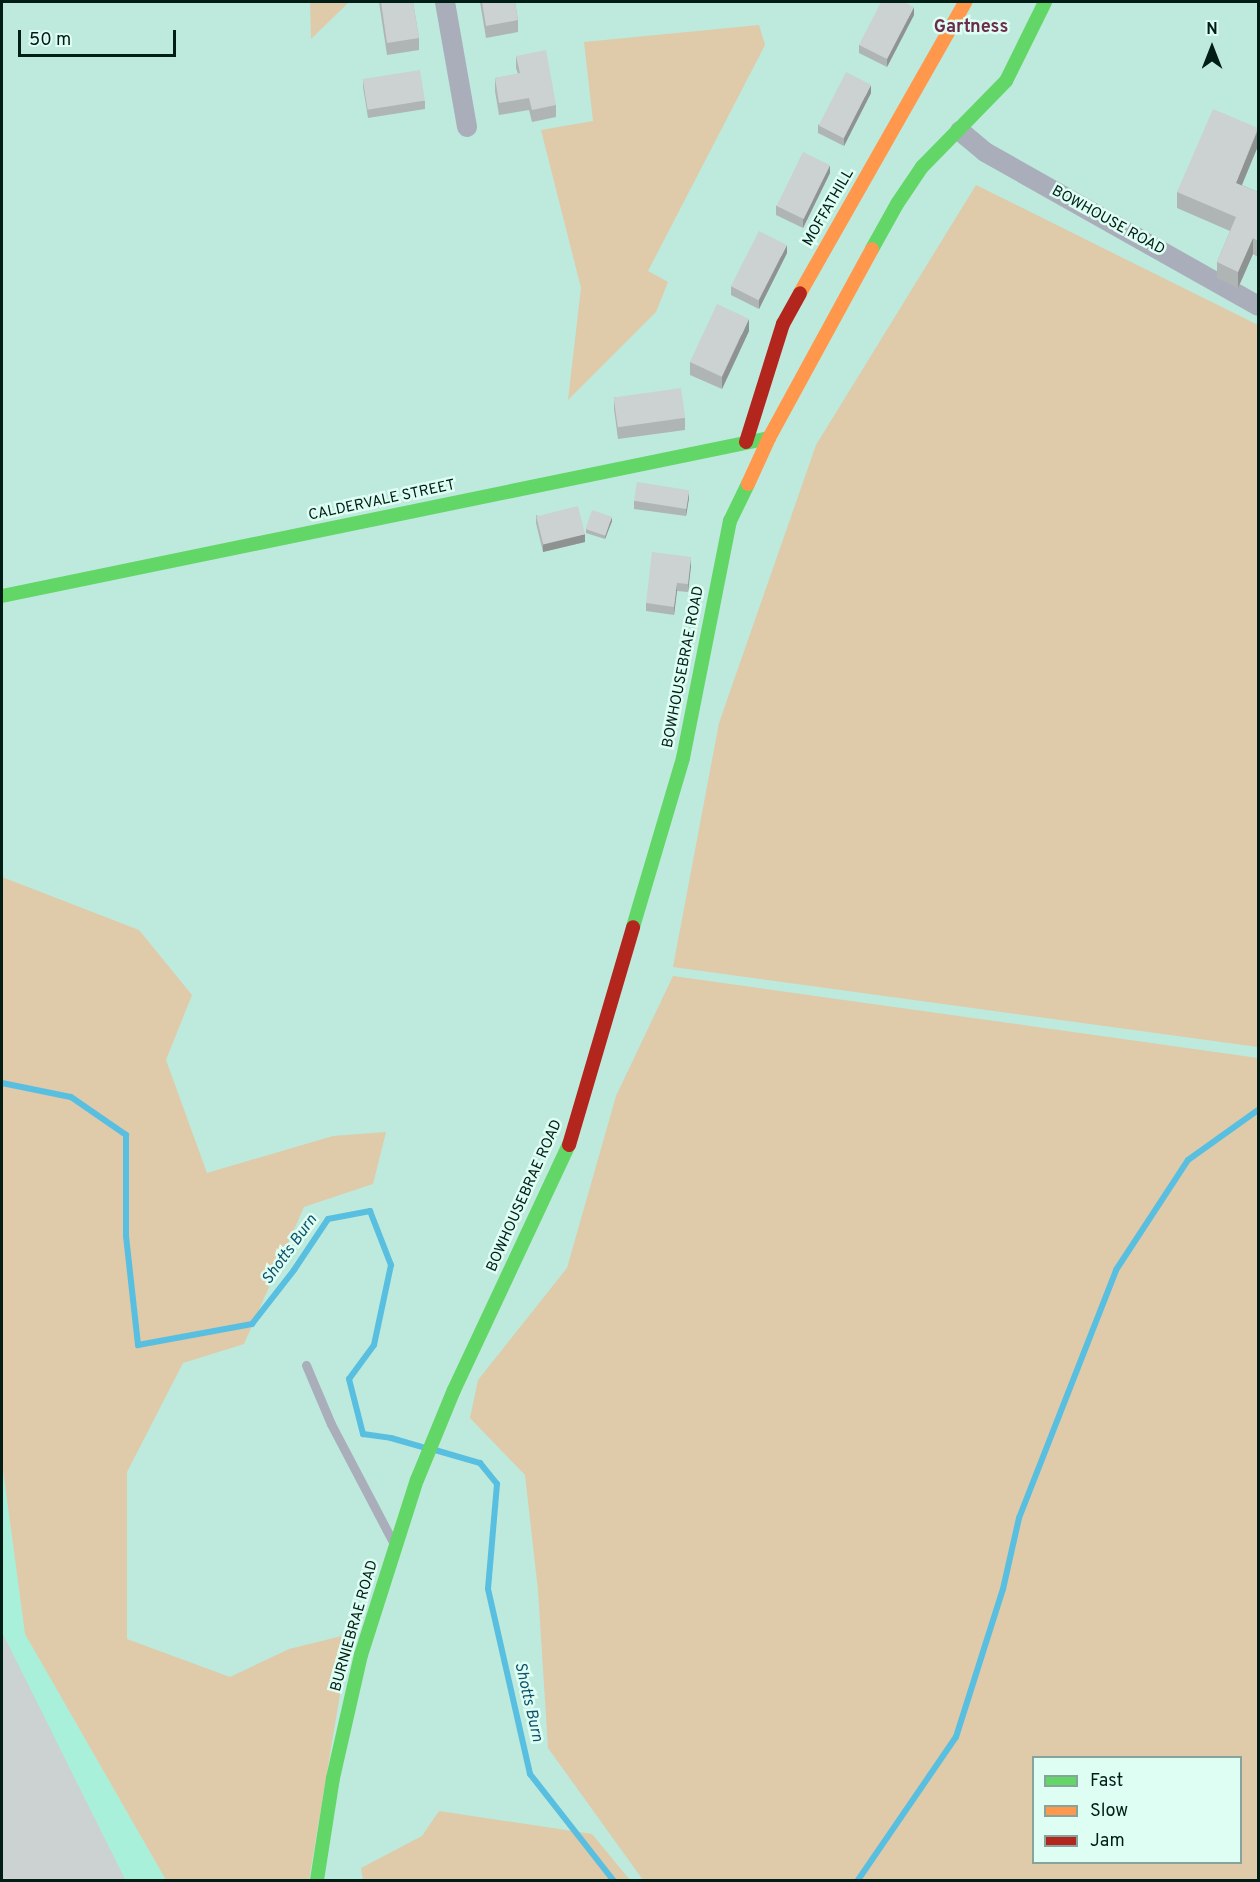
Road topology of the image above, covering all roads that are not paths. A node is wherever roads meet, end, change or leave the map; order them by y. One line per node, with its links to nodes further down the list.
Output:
1 (445, 2): 4 (street)
2 (965, 2): 8 (street, MOFFATHILL)
3 (1045, 2): 5 (street, BOWHOUSEBRAE ROAD)
4 (467, 127)
5 (960, 131): 6 (street, BOWHOUSE ROAD); 7 (street, BOWHOUSEBRAE ROAD)
6 (1258, 306)
7 (769, 438): 8 (street, CALDERVALE STREET); 11 (street, BOWHOUSEBRAE ROAD)
8 (746, 442): 9 (street, CALDERVALE STREET)
9 (2, 596)
10 (306, 1365): 12 (lane)
11 (454, 1390): 12 (street, BURNIEBRAE ROAD)
12 (396, 1546): 13 (street, BURNIEBRAE ROAD)
13 (317, 1881)

